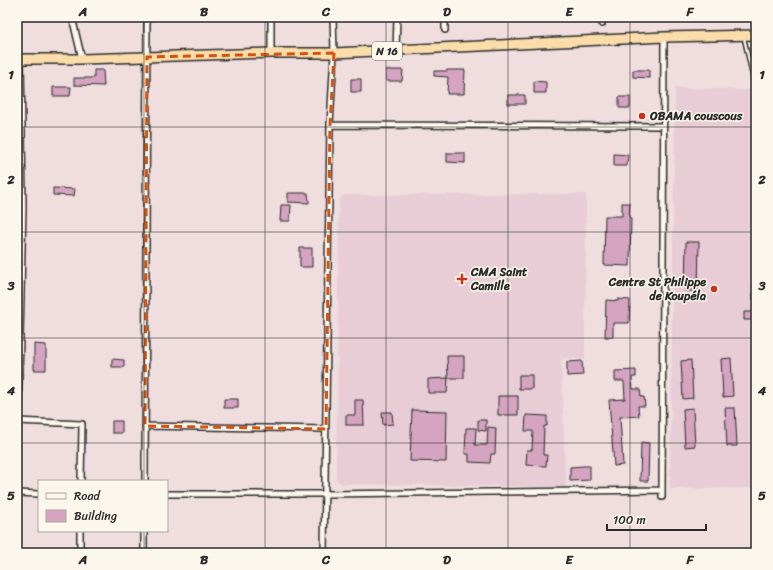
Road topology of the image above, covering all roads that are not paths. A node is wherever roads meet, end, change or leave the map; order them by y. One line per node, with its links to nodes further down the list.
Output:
1 (72, 17): 18 (street)
2 (147, 17): 16 (street)
3 (271, 17): 14 (street)
4 (333, 17): 15 (street)
5 (397, 17): 13 (street)
6 (445, 17): 9 (street)
7 (602, 17): 8 (street)
8 (602, 24)
9 (445, 30)
10 (744, 35): 11 (highway, N 16); 12 (highway, N 16); 19 (lane)
11 (756, 35)
12 (664, 37): 13 (highway, N 16); 22 (street)
13 (396, 50): 15 (highway, N 16)
14 (272, 53): 15 (highway, N 16); 16 (highway, N 16)
15 (334, 53): 21 (street)
16 (147, 57): 18 (highway, N 16); 29 (street)
17 (19, 59): 18 (highway, N 16); 20 (street)
18 (82, 59)
19 (756, 92)
20 (20, 106): 24 (street)
21 (330, 125): 22 (street); 30 (street)
22 (663, 126): 33 (street)
23 (756, 166): 26 (lane)
24 (20, 207): 25 (street)
25 (19, 273): 27 (street)
26 (755, 298)
27 (19, 330): 28 (street)
28 (18, 421): 31 (street)
29 (145, 426): 30 (street); 32 (street)
30 (326, 429): 37 (street)
31 (81, 480)
32 (145, 480)
33 (661, 490): 37 (street); 38 (street)
34 (17, 494): 35 (street)
35 (38, 494)
36 (168, 494): 37 (street)
37 (325, 494): 43 (street)
38 (662, 497)
39 (80, 532): 41 (street)
40 (144, 532): 42 (street)
41 (80, 553)
42 (144, 553)
43 (324, 553)

